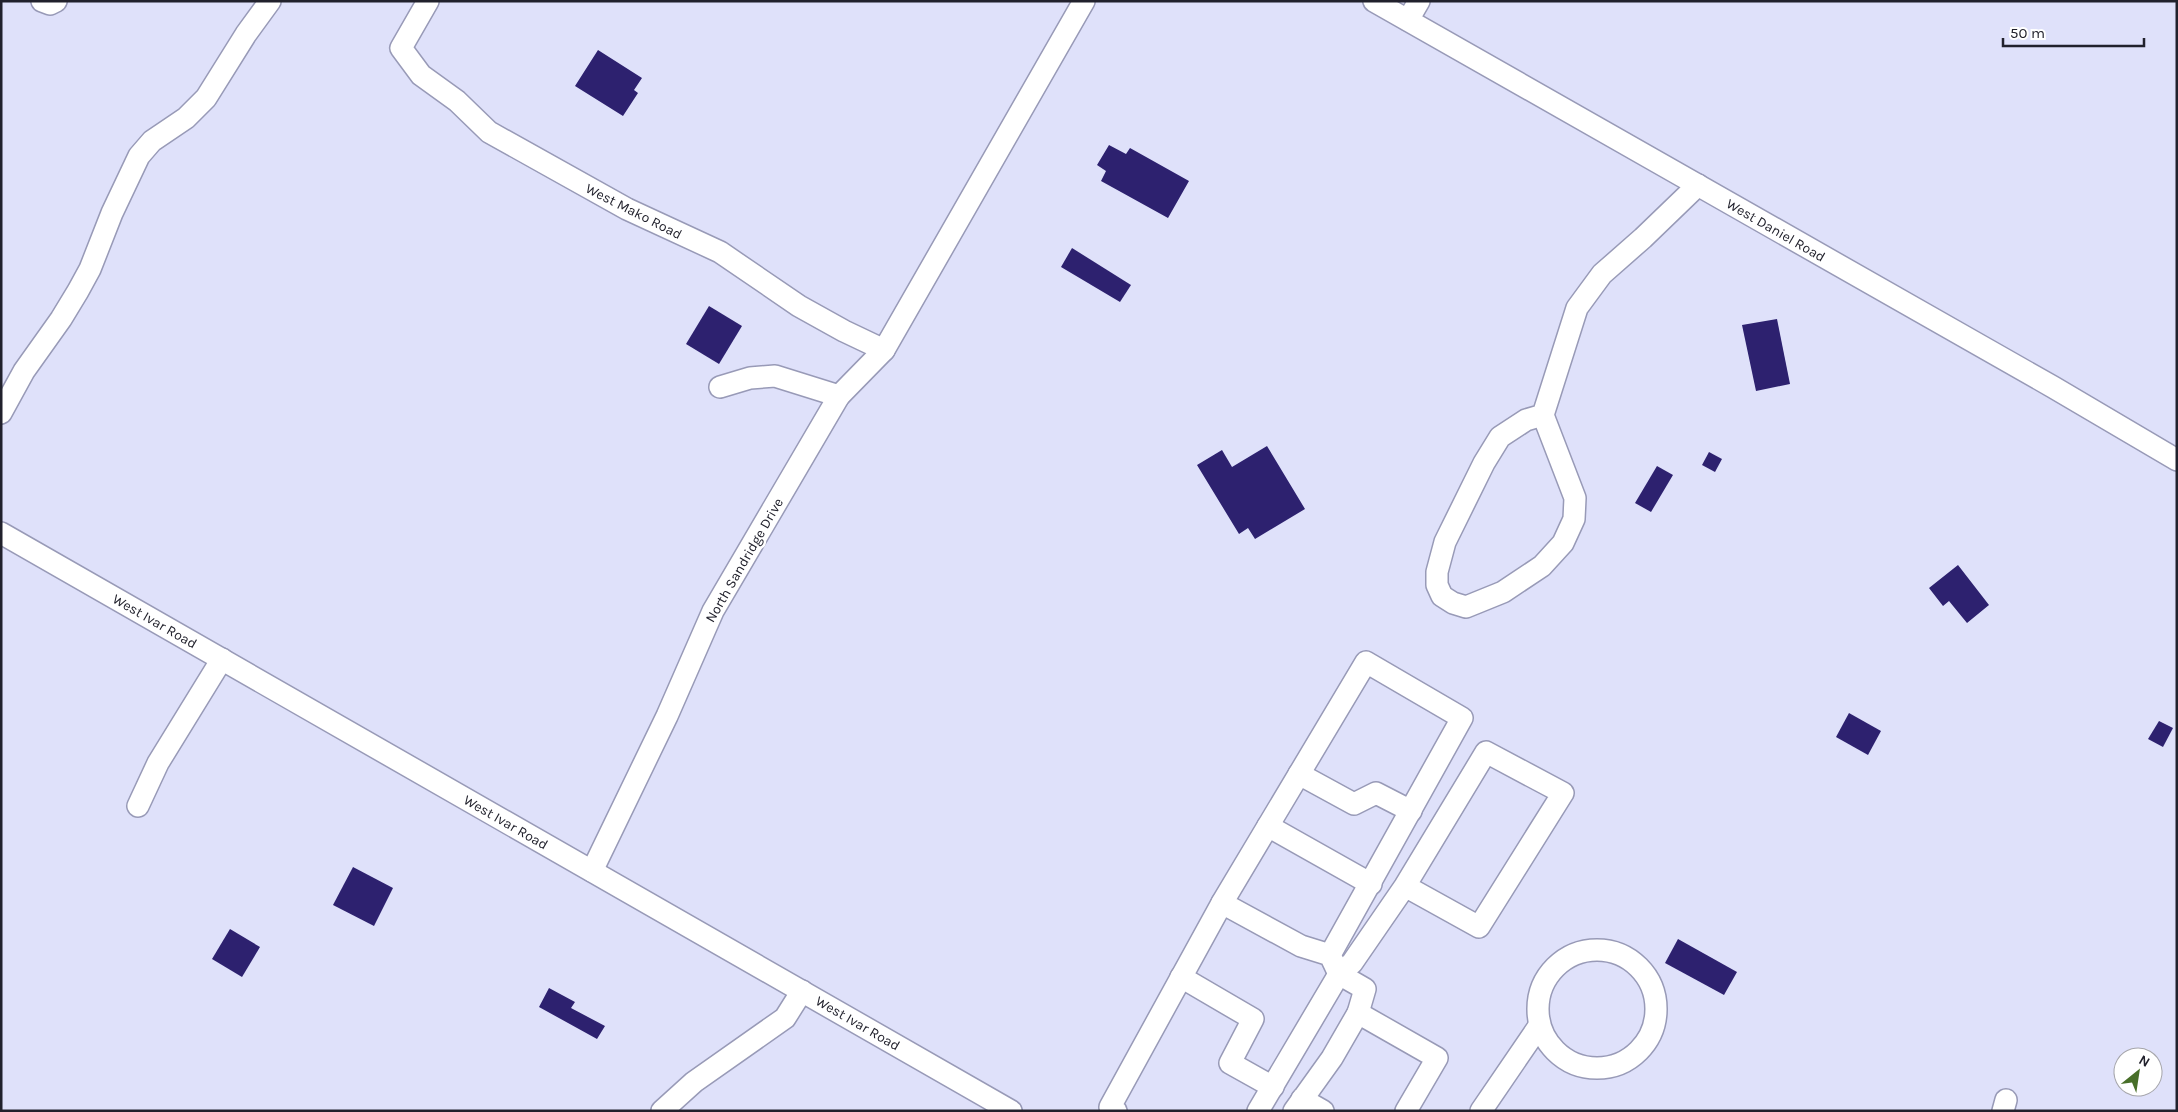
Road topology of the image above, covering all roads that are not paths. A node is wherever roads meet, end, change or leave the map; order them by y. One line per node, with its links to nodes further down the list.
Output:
1 (42, 1): 2 (street)
2 (56, 1)
3 (270, 1): 13 (street)
4 (428, 1): 10 (street, West Mako Road)
5 (1084, 1): 10 (street, North Sandridge Drive)
6 (1374, 1): 8 (street, West Daniel Road)
7 (1419, 1): 8 (street)
8 (1408, 20): 9 (street, West Daniel Road)
9 (1698, 185): 14 (street); 15 (street, West Daniel Road)
10 (884, 350): 12 (street, North Sandridge Drive)
11 (720, 387): 12 (street)
12 (839, 396): 22 (street, North Sandridge Drive)
13 (1, 413)
14 (1543, 414): 14 (street)
15 (2177, 460)
16 (1, 533): 17 (street, West Ivar Road)
17 (222, 659): 19 (street); 22 (street, West Ivar Road)
18 (1300, 774): 20 (street); 20 (street); 21 (street)
19 (138, 806)
20 (1411, 811): 23 (street)
21 (1268, 826): 23 (street); 25 (street)
22 (592, 871): 29 (street, West Ivar Road)
23 (1371, 884): 26 (street)
24 (1405, 886): 24 (street); 27 (street)
25 (1222, 903): 26 (street); 28 (street)
26 (1330, 955): 27 (street)
27 (1339, 974): 30 (street); 32 (street)
28 (1181, 977): 32 (street); 34 (street)
29 (802, 991): 35 (street); 36 (street, West Ivar Road)
30 (1358, 1013): 33 (street); 39 (street)
31 (1539, 1026): 31 (street); 40 (street)
32 (1272, 1087): 37 (street)
33 (1298, 1105): 38 (street)
34 (1111, 1110)
35 (662, 1111)
36 (1011, 1111)
37 (1258, 1111)
38 (1323, 1111)
39 (1406, 1111)
40 (1482, 1111)

